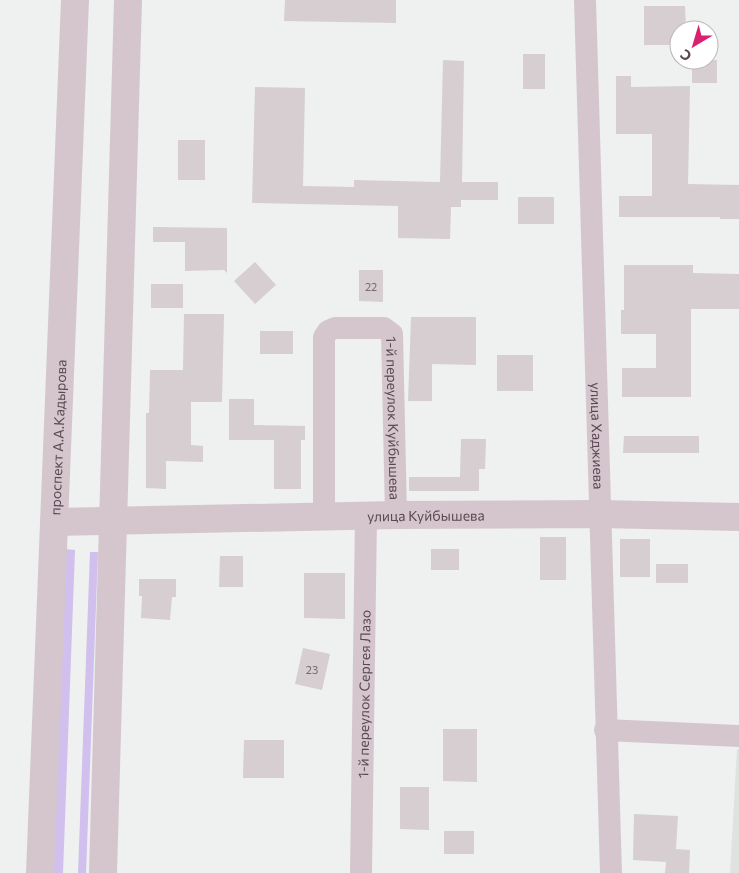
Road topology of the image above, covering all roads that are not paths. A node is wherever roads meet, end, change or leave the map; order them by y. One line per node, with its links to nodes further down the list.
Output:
1 (75, 0): 10 (street, проспект А.А.Кадырова)
2 (128, 0): 9 (street)
3 (585, 0): 4 (street, улица Хаджиева)
4 (599, 514): 5 (street, улица Куйбышева); 8 (street, улица Куйбышева); 11 (street, улица Хаджиева)
5 (396, 515): 6 (street, улица Куйбышева); 7 (street, 1-й переулок Куйбышева)
6 (366, 516): 7 (street, улица Куйбышева); 15 (street, 1-й переулок Сергея Лазо)
7 (324, 517): 9 (street, улица Куйбышева)
8 (739, 517)
9 (115, 521): 10 (street, улица Куйбышева); 14 (street)
10 (54, 522): 13 (street, проспект А.А.Кадырова)
11 (605, 730): 12 (street); 16 (street, улица Хаджиева)
12 (739, 736)
13 (40, 873)
14 (103, 873)
15 (362, 873)
16 (611, 873)

